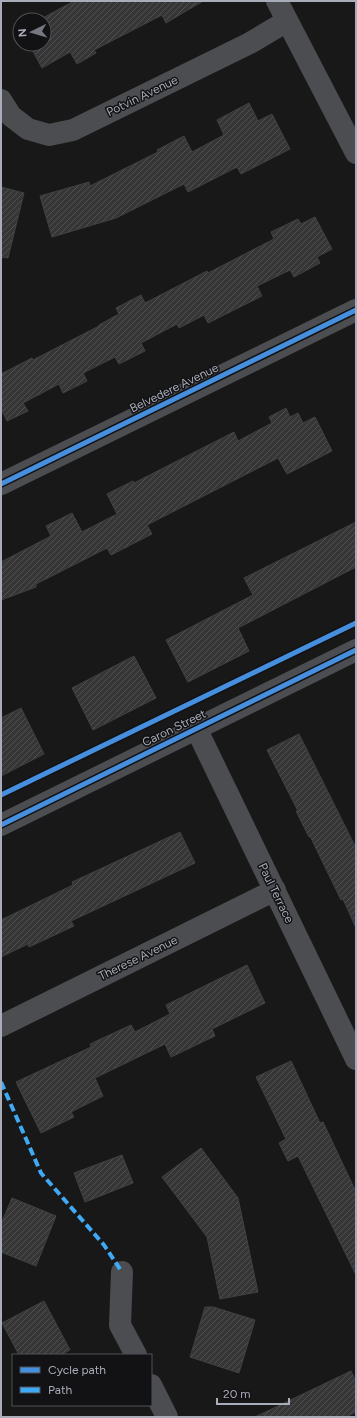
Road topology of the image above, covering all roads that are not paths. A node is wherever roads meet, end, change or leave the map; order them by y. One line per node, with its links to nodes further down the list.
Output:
1 (277, 1): 2 (street)
2 (287, 22): 3 (street, Potvin Avenue); 4 (street)
3 (1, 100)
4 (356, 153)
5 (356, 310): 6 (street, Belvedere Avenue)
6 (1, 484)
7 (356, 650): 8 (street, Caron Street)
8 (196, 728): 9 (street, Caron Street); 10 (street, Paul Terrace)
9 (1, 825)
10 (275, 890): 11 (street, Therese Avenue); 12 (street, Paul Terrace)
11 (1, 1026)
12 (356, 1059)
13 (122, 1272): 14 (street)
14 (135, 1354)
15 (152, 1387): 16 (street)
16 (167, 1417)

